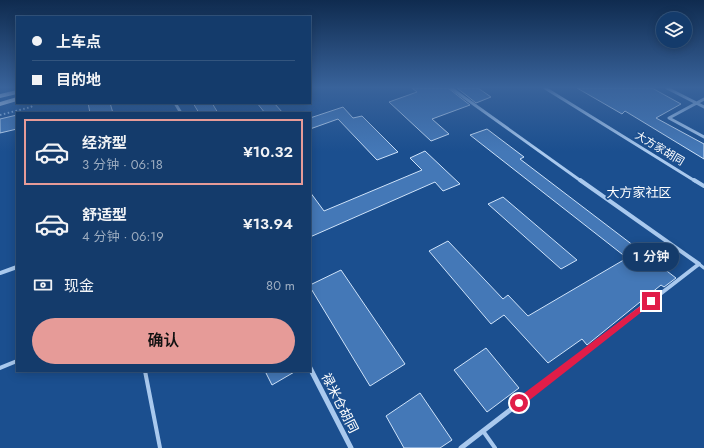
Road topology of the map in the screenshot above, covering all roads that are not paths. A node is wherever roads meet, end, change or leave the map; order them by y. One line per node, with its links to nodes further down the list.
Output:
1 (480, 109): 6 (street)
2 (579, 109): 5 (street, 大方家胡同)
3 (685, 109): 4 (street)
4 (704, 137)
5 (704, 186)
6 (699, 264): 8 (lane); 14 (street)
7 (16, 267): 9 (street)
8 (704, 268)
9 (0, 273)
10 (16, 361): 11 (lane)
11 (0, 368)
12 (311, 370): 16 (street, 禄米仓胡同)
13 (145, 372): 15 (lane)
14 (483, 431): 17 (street); 18 (lane)
15 (160, 448)
16 (351, 448)
17 (460, 448)
18 (495, 448)

